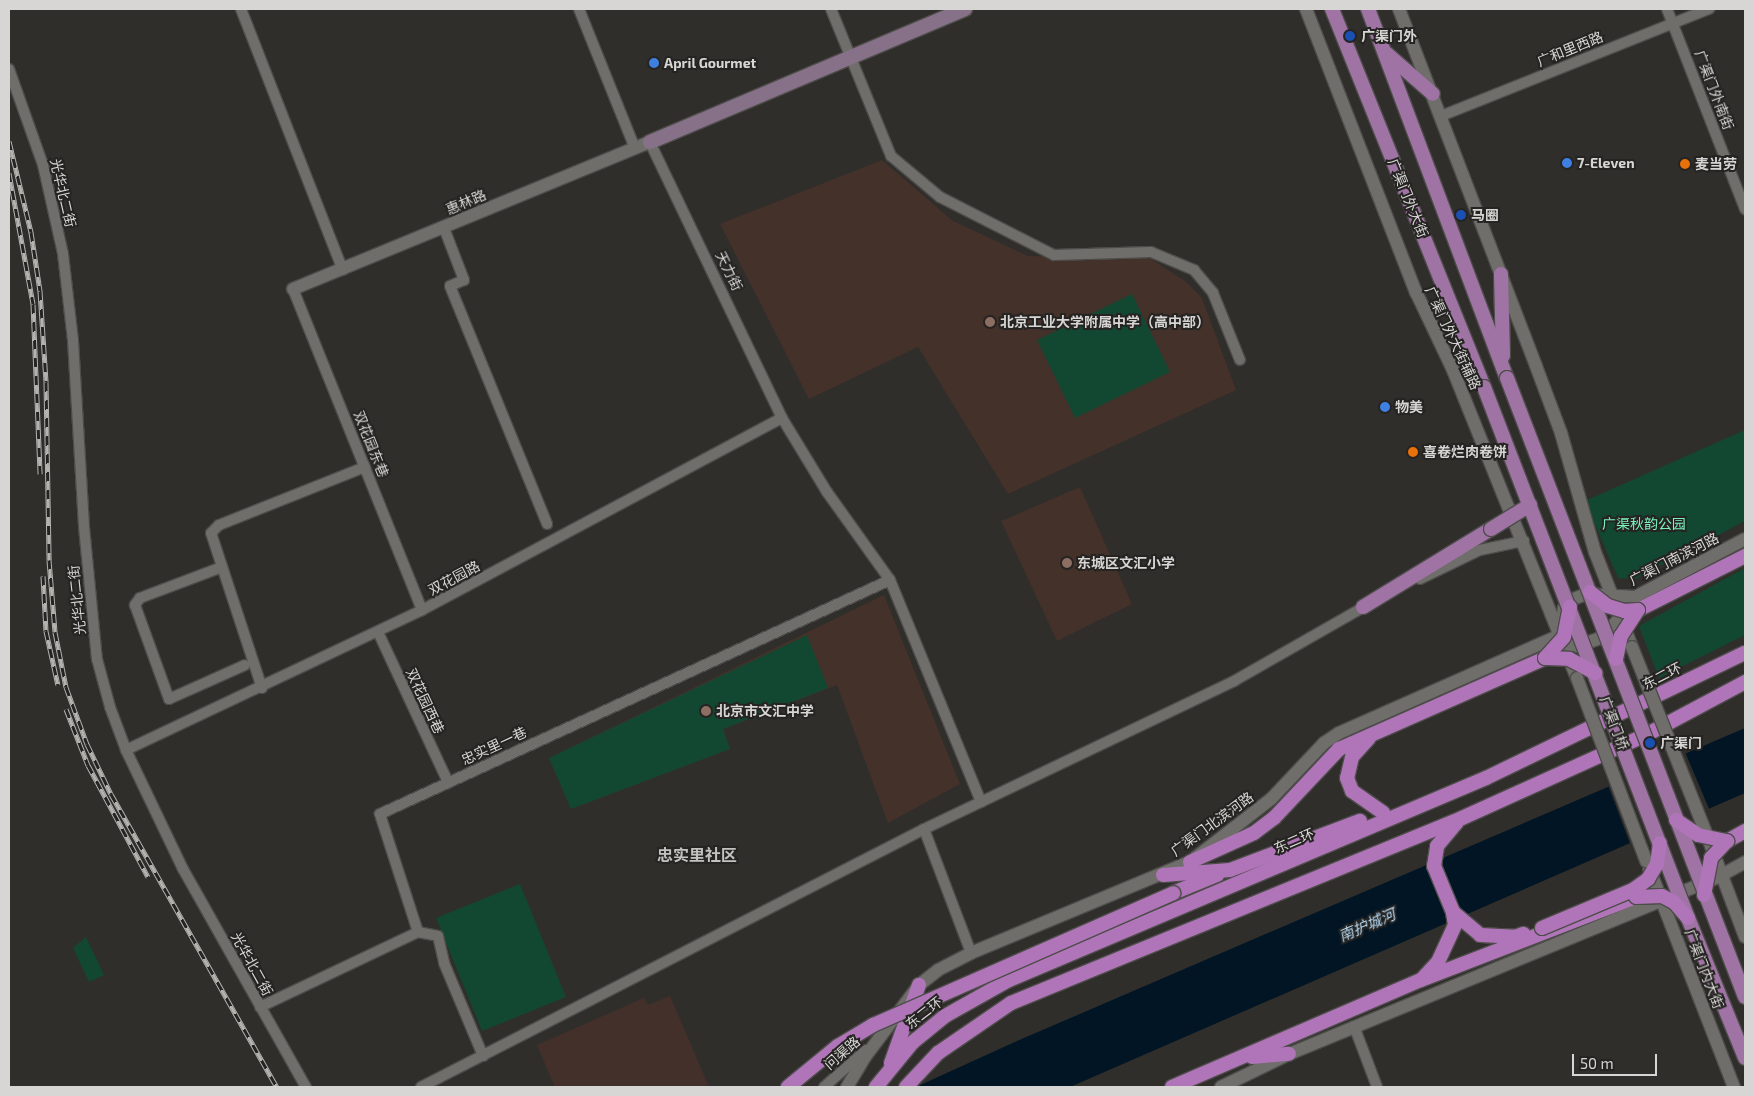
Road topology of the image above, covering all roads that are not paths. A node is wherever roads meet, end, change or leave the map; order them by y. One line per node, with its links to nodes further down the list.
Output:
1 (241, 9): 21 (street)
2 (579, 9): 18 (street)
3 (831, 9): 13 (street)
4 (964, 9): 13 (main road)
5 (1306, 9): 32 (street, 广渠门外大街辅路)
6 (1332, 9): 26 (main road, 广渠门外大街)
7 (1368, 9): 12 (main road, 广渠门外大街)
8 (1399, 9): 15 (street)
9 (1667, 9): 11 (street, 广渠门外南街)
10 (1709, 9): 11 (street, 广和里西路)
11 (1672, 22): 16 (street, 广和里西路); 19 (street, 广渠门外南街)
12 (1384, 51): 15 (main road); 25 (main road, 广渠门外大街)
13 (850, 58): 17 (main road); 24 (street)
14 (9, 69): 54 (street, 光华北二街)
15 (1433, 94): 16 (street)
16 (1441, 116): 22 (street)
17 (650, 142): 18 (street, 惠林路); 27 (street, 天力街)
18 (635, 148): 20 (street, 惠林路)
19 (1745, 210)
20 (444, 228): 21 (street, 惠林路); 30 (street)
21 (343, 270): 23 (street, 惠林路)
22 (1501, 274): 25 (main road); 37 (street)
23 (293, 289): 28 (street, 双花园东巷)
24 (1240, 360)
25 (1505, 372): 36 (main road, 广渠门桥, bridge)
26 (1484, 387): 29 (main road, 广渠门桥, bridge)
27 (782, 415): 35 (street, 天力街); 40 (street, 双花园路)
28 (365, 467): 34 (street); 40 (street, 双花园东巷)
29 (1530, 505): 38 (main road, bridge); 39 (main road, 广渠门桥, bridge)
30 (546, 524)
31 (1745, 539): 37 (street, 广渠门南滨河路)
32 (1524, 541): 38 (street); 44 (street, 广渠门外大街辅路)
33 (1745, 556): 41 (highway)
34 (222, 568): 48 (street); 52 (street)
35 (890, 580): 56 (street, 忠实里一巷); 57 (street, 天力街)
36 (1590, 592): 41 (highway, bridge); 47 (main road, 广渠门桥, bridge)
37 (1613, 597): 42 (street); 44 (street)
38 (1363, 607): 57 (street)
39 (1570, 608): 46 (highway, bridge); 49 (main road, 广渠门桥, bridge)
40 (422, 610): 43 (street, 双花园路)
41 (1638, 610): 47 (highway, bridge)
42 (1621, 616): 44 (street); 70 (street, bridge)
43 (378, 632): 52 (street, 双花园路); 56 (street, 双花园西巷)
44 (1561, 638): 50 (street, 广渠门外大街辅路); 66 (street, 广渠门北滨河路)
45 (1745, 652): 55 (highway, 东二环)
46 (1545, 658): 49 (highway, bridge); 53 (highway)
47 (1616, 659): 60 (main road, 广渠门桥, bridge)
48 (245, 664)
49 (1595, 673): 64 (main road, 广渠门桥, bridge)
50 (1577, 678): 65 (street, 广渠门桥, bridge)
51 (1745, 682): 59 (highway)
52 (262, 688): 54 (street, 双花园路)
53 (1379, 730): 58 (highway); 66 (highway)
54 (126, 750): 81 (street, 光华北二街)
55 (1486, 778): 58 (highway); 88 (highway, 东二环)
56 (448, 782): 75 (street, 忠实里一巷)
57 (981, 802): 61 (street)
58 (1383, 813): 68 (highway)
59 (1462, 818): 73 (highway); 96 (highway)
60 (1676, 820): 63 (highway, bridge); 71 (main road, 广渠门桥, bridge)
61 (924, 829): 77 (street); 85 (street)
62 (1745, 831): 63 (highway)
63 (1727, 841): 71 (highway, bridge)
64 (1660, 843): 73 (highway, bridge); 74 (main road, 广渠门桥, bridge)
65 (1646, 861): 72 (street, 广渠门内大街)
66 (1190, 862): 69 (street, 广渠门北滨河路)
67 (1745, 862): 70 (street)
68 (1230, 870): 69 (highway); 92 (highway, bridge)
69 (1163, 875): 77 (street, 广渠门北滨河路)
70 (1720, 876): 72 (street); 76 (street)
71 (1704, 895): 80 (main road, 广渠门桥, bridge)
72 (1660, 900): 82 (street); 99 (street, 广渠门内大街)
73 (1453, 912): 78 (highway)
74 (1688, 918): 78 (highway, bridge); 87 (main road, 广渠门桥, bridge)
75 (418, 932): 81 (street); 85 (street)
76 (1745, 937)
77 (971, 953): 79 (street, 广渠门北滨河路)
78 (1421, 980): 86 (highway)
79 (919, 985): 83 (street, 广渠门北滨河路); 88 (highway)
80 (1745, 997)
81 (260, 1007): 90 (street, 光华北二街)
82 (1354, 1026): 84 (street); 98 (street)
83 (878, 1040): 93 (street, 问渠路); 94 (street, 广渠门北滨河路)
84 (1289, 1054): 86 (highway); 97 (street)
85 (482, 1056): 91 (street)
86 (1242, 1057): 89 (highway)
87 (1745, 1058)
88 (888, 1071): 95 (highway, 东二环)
89 (1178, 1086)
90 (306, 1087)
91 (421, 1087)
92 (788, 1087)
93 (824, 1087)
94 (847, 1087)
95 (876, 1087)
96 (906, 1087)
97 (1221, 1087)
98 (1377, 1087)
99 (1734, 1087)

